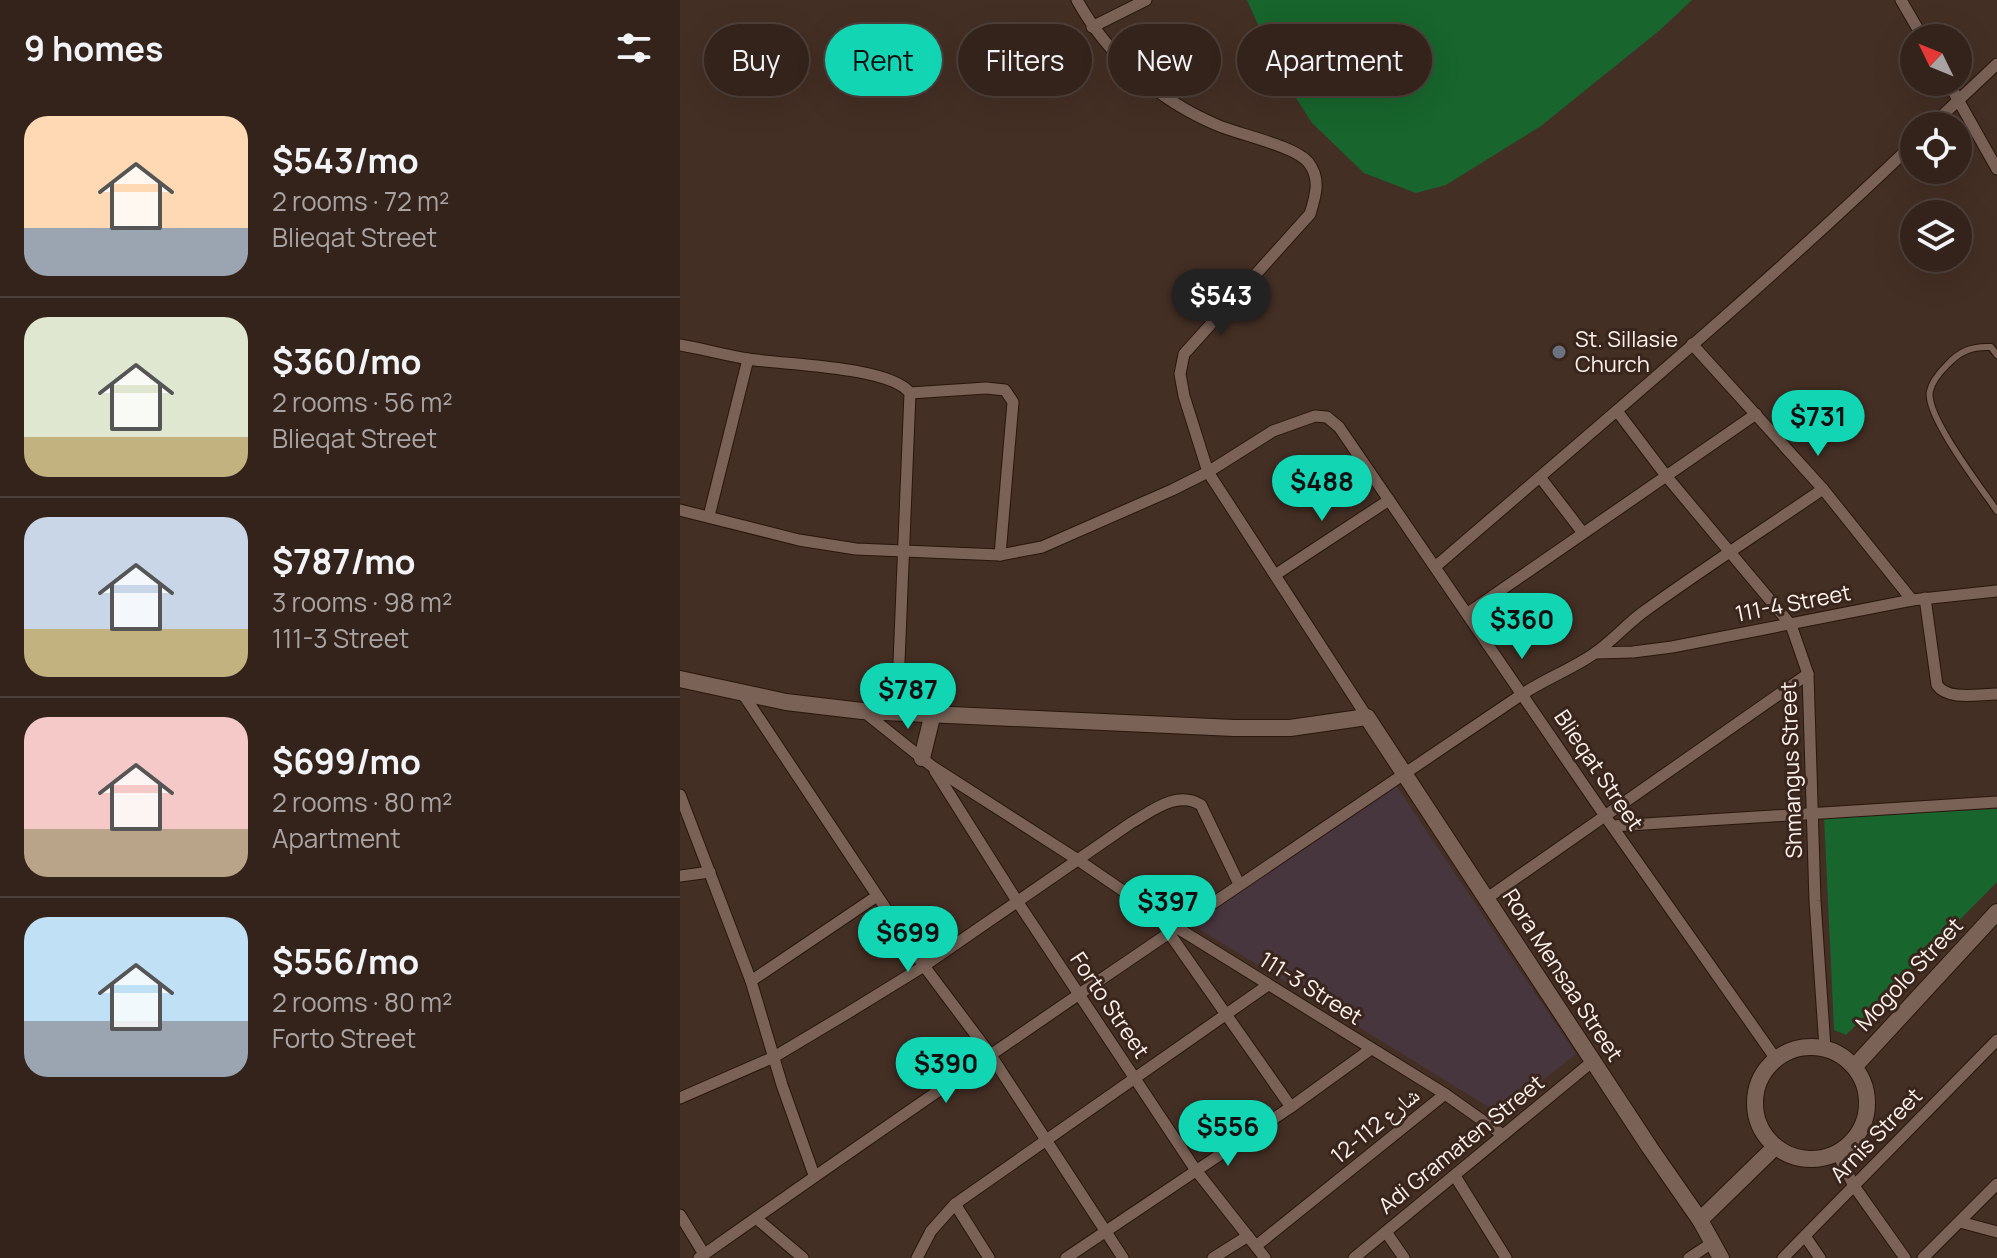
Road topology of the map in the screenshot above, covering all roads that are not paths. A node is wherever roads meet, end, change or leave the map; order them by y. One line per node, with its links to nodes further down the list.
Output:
1 (1077, 0): 4 (street)
2 (1146, 0): 6 (street)
3 (1901, 0): 5 (street)
4 (1090, 24)
5 (1915, 24)
6 (1092, 27): 20 (street)
7 (1997, 64): 9 (street)
8 (1956, 96): 9 (street)
9 (1958, 100): 10 (street); 12 (street)
10 (1946, 112)
11 (1900, 156): 13 (street)
12 (1997, 169)
13 (1692, 344): 18 (street); 19 (street)
14 (680, 345): 16 (street)
15 (1997, 355): 26 (lane)
16 (748, 359): 17 (street); 27 (street)
17 (910, 393): 29 (street); 31 (street)
18 (1617, 411): 21 (street); 22 (street, Shmangus Street)
19 (1756, 414): 22 (street); 23 (street)
20 (1208, 472): 24 (street, Blieqat Street); 31 (street); 33 (street)
21 (1540, 477): 28 (street); 32 (street)
22 (1667, 477): 28 (street); 30 (street, Shmangus Street)
23 (1823, 489): 30 (street); 36 (street)
24 (1389, 500): 32 (street, Blieqat Street); 33 (street)
25 (680, 510): 27 (street)
26 (1997, 511)
27 (709, 516): 29 (street)
28 (1583, 533): 37 (street)
29 (903, 552): 31 (street); 46 (street)
30 (1731, 552): 38 (street, Shmangus Street); 39 (street)
31 (1000, 555)
32 (1435, 567): 37 (street, Blieqat Street)
33 (1275, 575): 48 (street)
34 (1997, 591): 35 (street, 111-4 Street)
35 (1925, 598): 36 (street, 111-4 Street); 44 (street)
36 (1912, 600): 38 (street, 111-4 Street)
37 (1468, 613): 42 (street, Blieqat Street)
38 (1791, 625): 39 (street, 111-4 Street); 40 (street, Shmangus Street)
39 (1596, 653): 42 (street)
40 (1808, 674): 53 (street, Shmangus Street); 54 (street)
41 (680, 679): 43 (main road)
42 (1522, 693): 50 (street); 54 (street, Blieqat Street)
43 (743, 694): 45 (main road); 59 (street)
44 (1997, 694)
45 (862, 711): 46 (main road); 49 (street, 111-3 Street)
46 (897, 711): 47 (main road)
47 (933, 713): 48 (main road); 49 (main road)
48 (1367, 717): 50 (main road, Rora Mensaa Street)
49 (927, 762): 55 (street, 111-3 Street); 61 (street, Forto Street)
50 (1404, 775): 58 (street); 60 (main road, Rora Mensaa Street)
51 (681, 799): 56 (street)
52 (1997, 802): 53 (street)
53 (1813, 813): 54 (street); 70 (street, Shmangus Street)
54 (1609, 821): 60 (street); 74 (street, Blieqat Street)
55 (1078, 860): 58 (street); 61 (street); 63 (street, 111-3 Street)
56 (710, 872): 57 (street); 65 (street)
57 (680, 876)
58 (1239, 884): 63 (street)
59 (877, 896): 64 (street); 65 (street)
60 (1486, 899): 75 (main road, Rora Mensaa Street)
61 (1017, 901): 64 (street); 67 (street, Forto Street)
62 (1997, 912): 76 (main road, Mogolo Street)
63 (1172, 930): 66 (street, 111-3 Street); 67 (street); 68 (street)
64 (924, 966): 72 (street); 73 (street)
65 (751, 981): 73 (street)
66 (1268, 985): 68 (street); 71 (street, 111-3 Street)
67 (1079, 997): 72 (street); 77 (street, Forto Street)
68 (1228, 1014): 77 (street); 80 (street)
69 (1997, 1040): 89 (street, Arnis Street)
70 (1825, 1048): 74 (main road); 76 (main road)
71 (1371, 1049): 78 (street, 111-3 Street); 80 (street)
72 (990, 1054): 82 (street); 86 (street)
73 (774, 1057): 79 (street); 86 (street)
74 (1776, 1059): 83 (main road)
75 (1593, 1061): 81 (street, Adi Gramaten Street); 93 (main road, Rora Mensaa Street)
76 (1855, 1066): 84 (main road)
77 (1135, 1077): 82 (street); 85 (street, Forto Street)
78 (1445, 1094): 81 (street, 111-3 Street); 99 (street, شارع 112-12)
79 (680, 1098)
80 (1291, 1107): 85 (street)
81 (1503, 1135): 87 (street, Adi Gramaten Street)
82 (1044, 1141): 90 (street); 97 (street)
83 (1775, 1147): 84 (main road); 93 (main road)
84 (1837, 1153): 89 (street)
85 (1195, 1169): 97 (street); 99 (street, Forto Street)
86 (814, 1175): 92 (street)
87 (1455, 1176): 95 (street, Adi Gramaten Street); 111 (street)
88 (1997, 1184): 94 (street)
89 (1854, 1186): 98 (street, Arnis Street); 115 (street)
90 (955, 1204): 103 (street); 104 (street)
91 (680, 1215): 101 (street)
92 (756, 1218): 101 (street); 102 (street)
93 (1700, 1220): 100 (main road, Rora Mensaa Street)
94 (1960, 1222): 96 (street); 116 (street)
95 (1386, 1232): 109 (street, Adi Gramaten Street); 110 (street)
96 (1997, 1232)
97 (1104, 1234): 105 (street); 106 (street)
98 (1805, 1236): 113 (street, Arnis Street); 114 (street)
99 (1252, 1241): 107 (street, شارع 112-12); 108 (street, Forto Street)
100 (1716, 1251): 112 (street)
101 (702, 1256)
102 (803, 1258)
103 (917, 1258)
104 (989, 1258)
105 (1066, 1258)
106 (1123, 1258)
107 (1213, 1258)
108 (1265, 1258)
109 (1354, 1258)
110 (1404, 1258)
111 (1506, 1258)
112 (1689, 1258)
113 (1783, 1258)
114 (1820, 1258)
115 (1905, 1258)
116 (1923, 1258)

